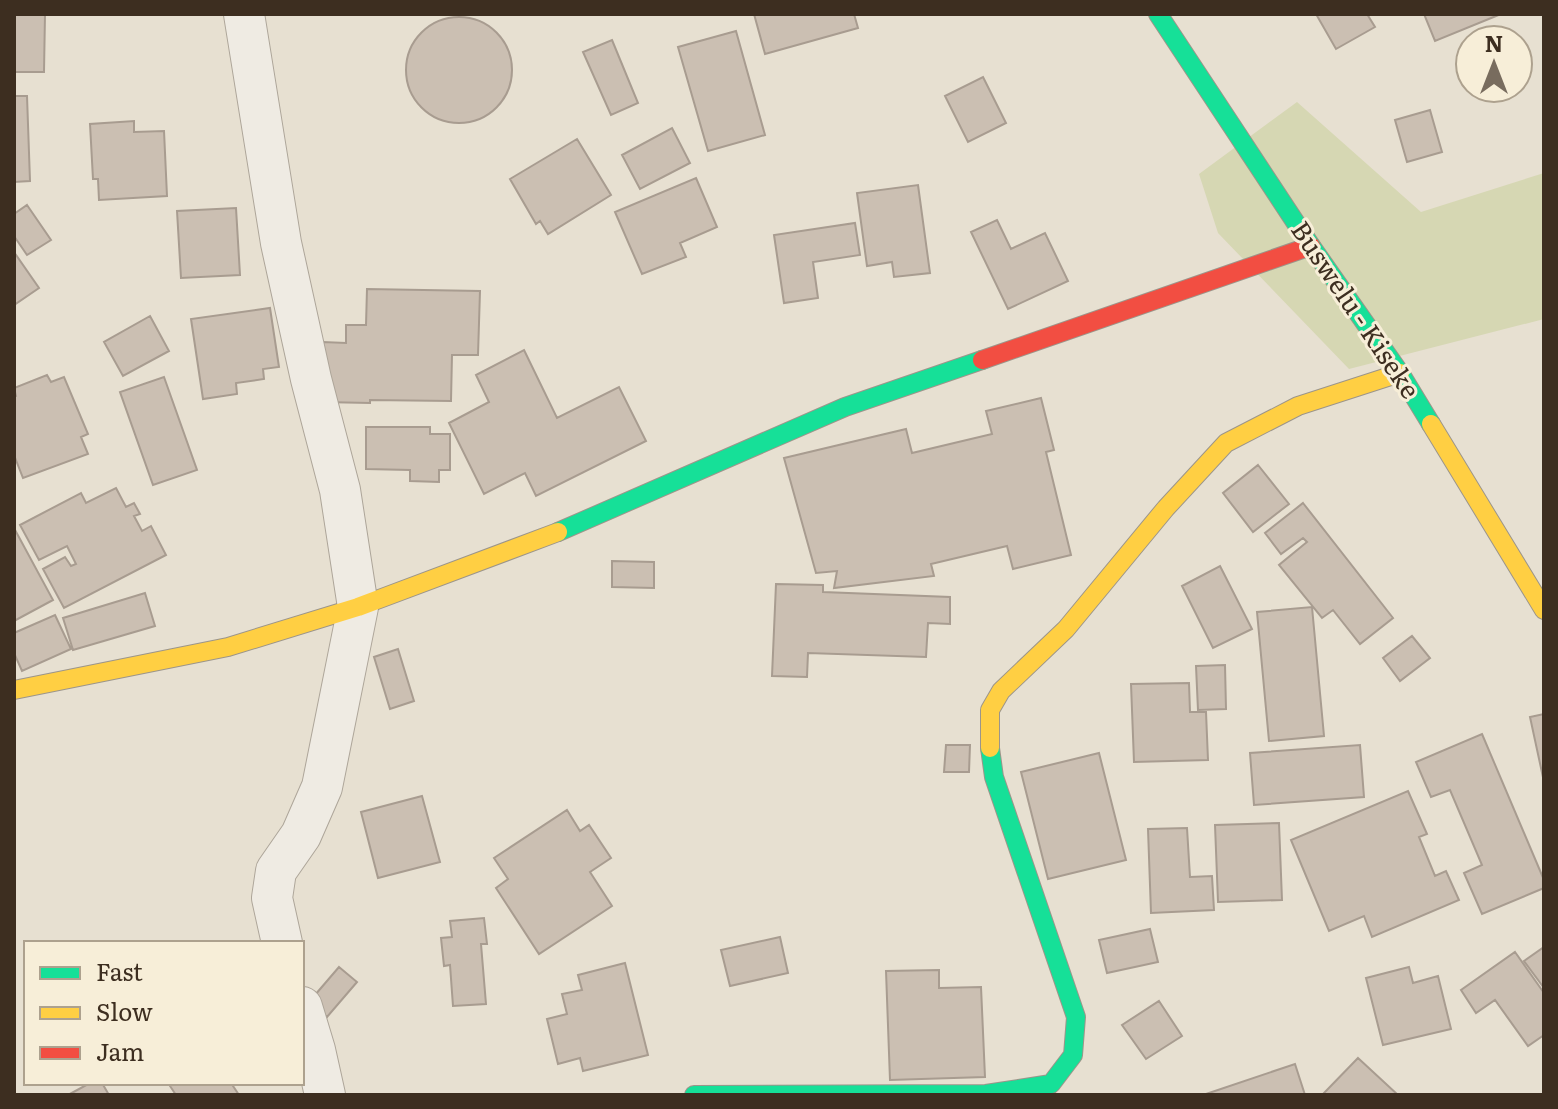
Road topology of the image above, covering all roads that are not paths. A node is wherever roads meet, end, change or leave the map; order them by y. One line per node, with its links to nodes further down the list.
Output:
1 (244, 14): 5 (street)
2 (1158, 14): 3 (street, Buswelu - Kiseke)
3 (1311, 246): 4 (street, Buswelu - Kiseke); 5 (street)
4 (1400, 373): 6 (street, Buswelu - Kiseke); 11 (street)
5 (358, 607): 7 (street); 8 (street)
6 (1544, 610)
7 (14, 690)
8 (282, 941)
9 (304, 1014): 10 (street)
10 (325, 1095)
11 (694, 1095)

